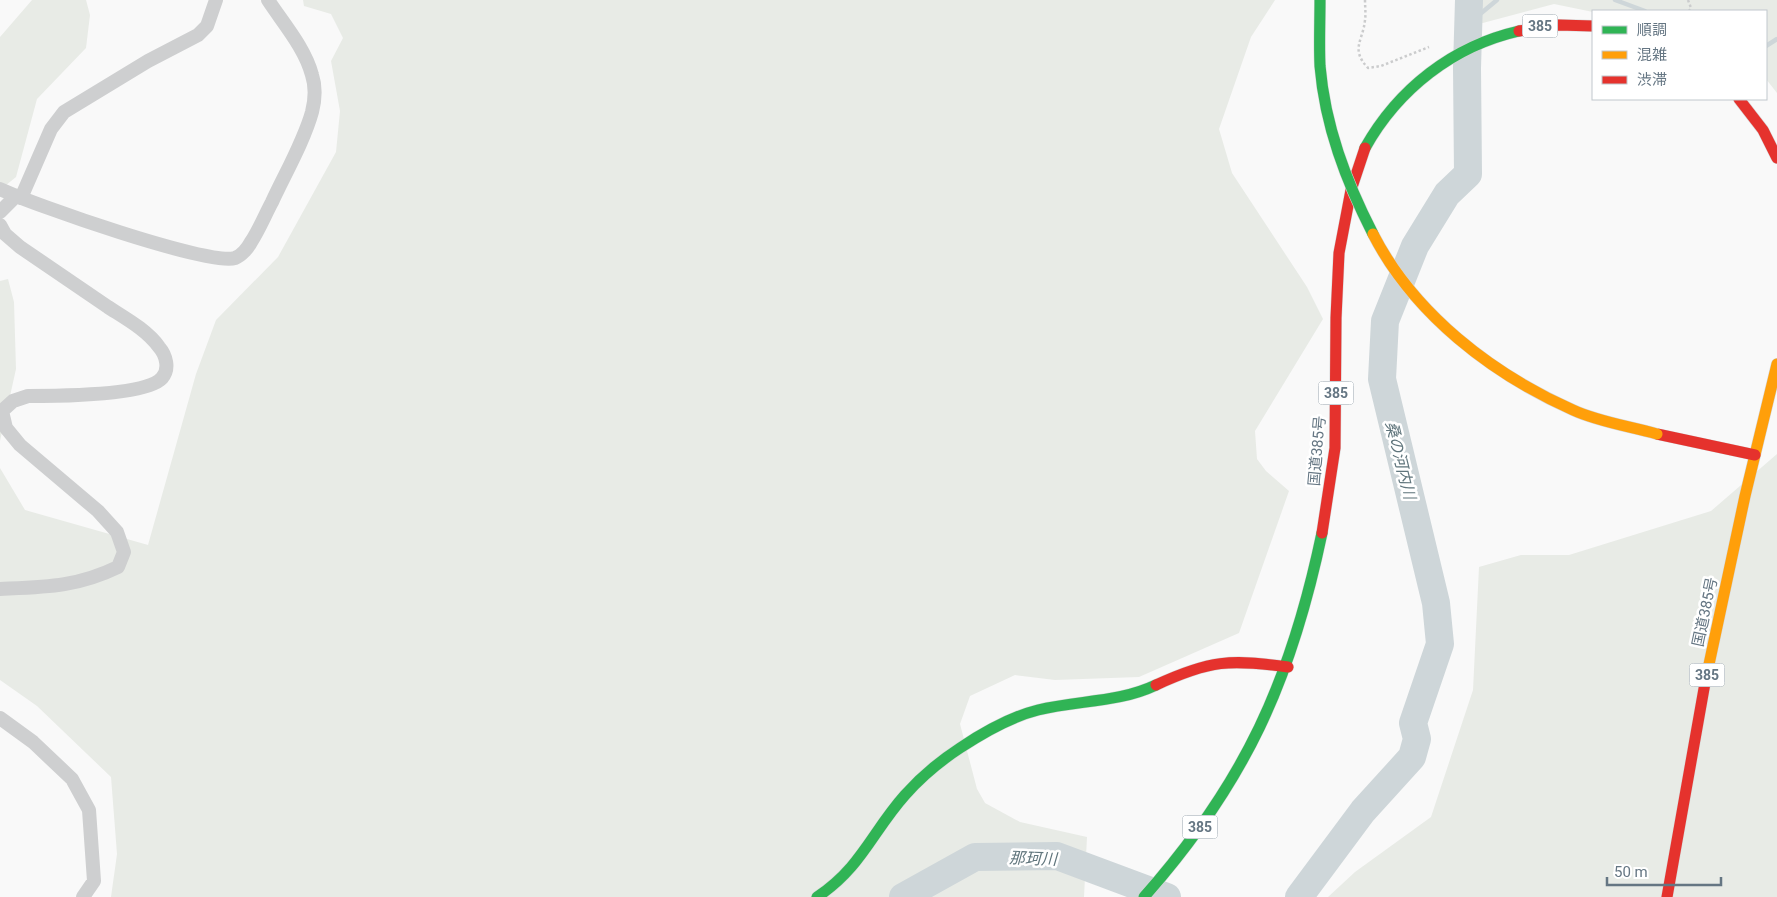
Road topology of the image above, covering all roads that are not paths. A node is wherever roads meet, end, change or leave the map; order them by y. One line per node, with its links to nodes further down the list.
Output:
1 (216, 0): 8 (street)
2 (268, 0): 8 (street)
3 (1320, 0): 14 (main road, bridge)
4 (1592, 26): 16 (main road, 国道385号 / 385)
5 (1740, 100): 6 (main road)
6 (1777, 158)
7 (0, 189): 8 (street)
8 (19, 197): 9 (street); 10 (street)
9 (0, 200)
10 (0, 212)
11 (0, 225): 13 (street)
12 (1777, 364): 14 (main road, 国道385号 / 385)
13 (1, 410): 15 (street)
14 (1754, 455): 21 (main road, 国道385号 / 385)
15 (0, 589)
16 (1288, 666): 19 (main road); 20 (main road, 国道385号 / 385)
17 (0, 718): 18 (street)
18 (83, 897)
19 (818, 897)
20 (1144, 897)
21 (1667, 897)

